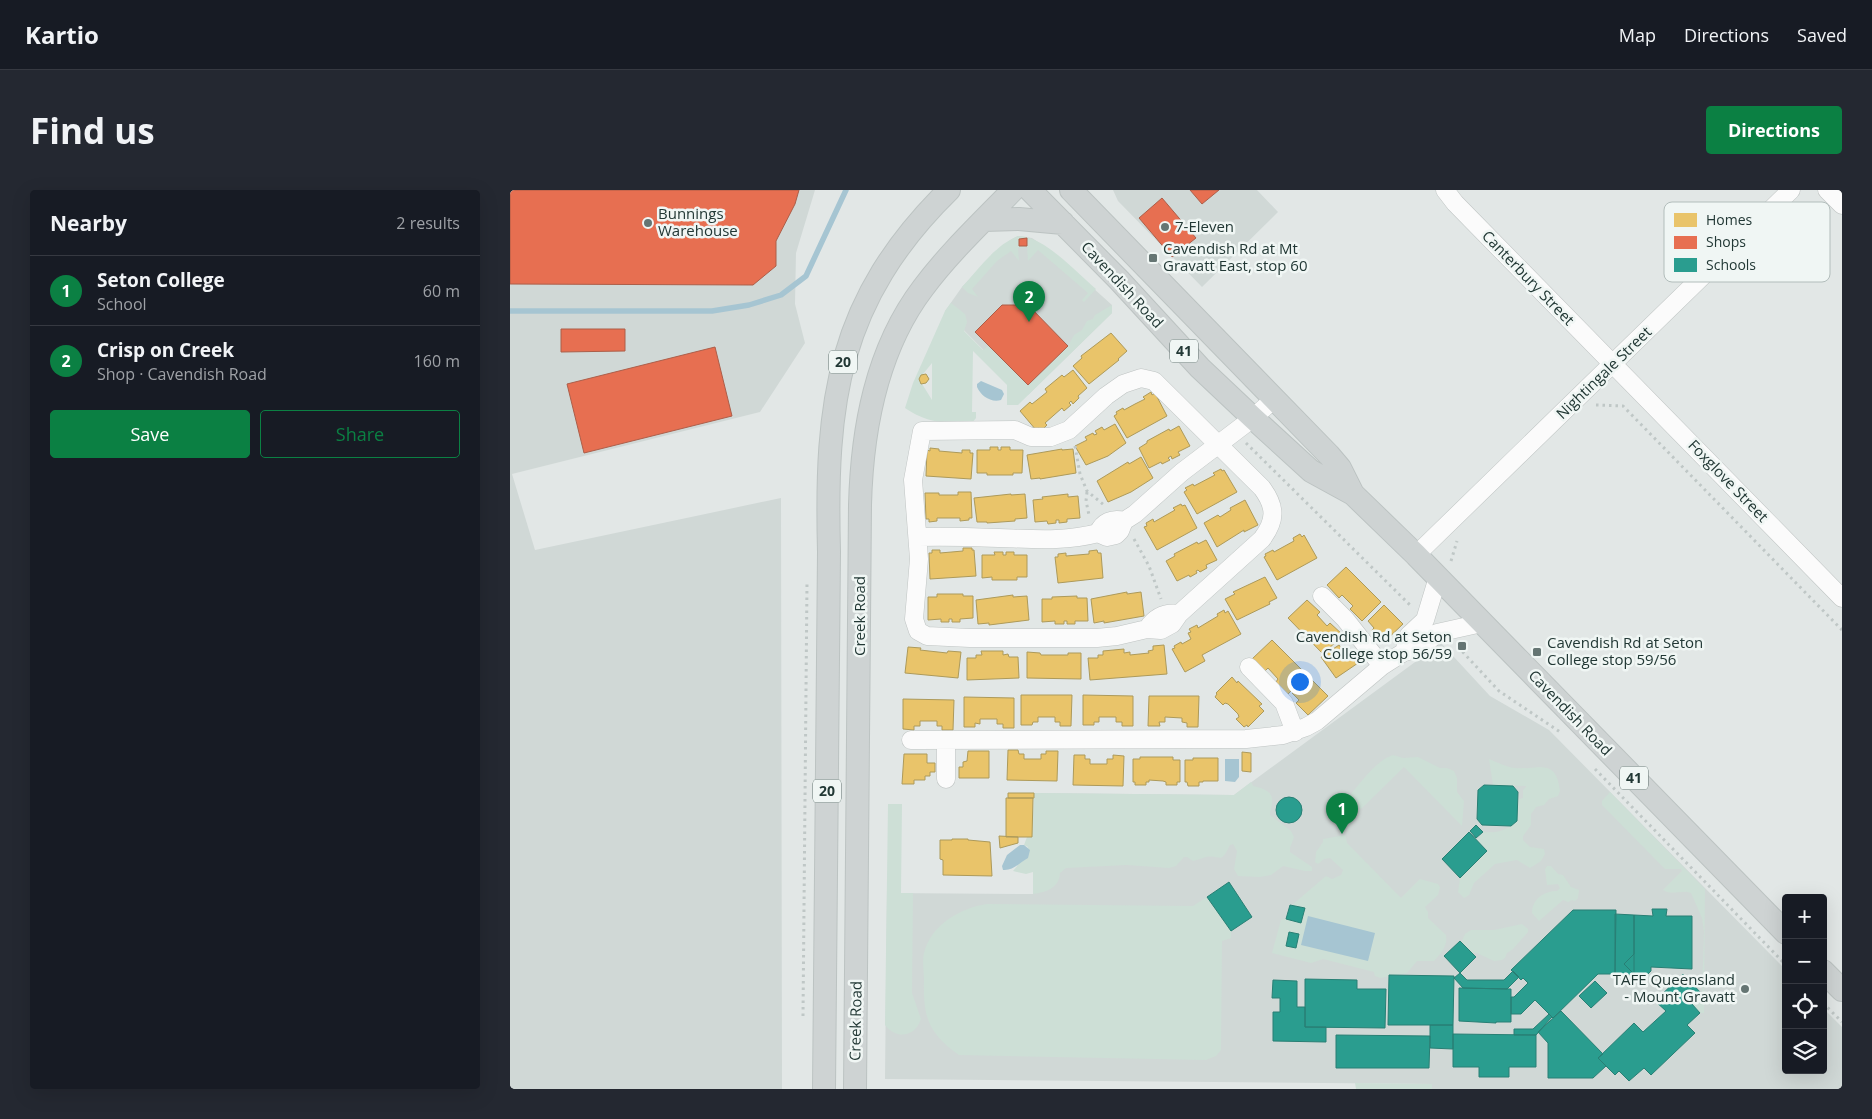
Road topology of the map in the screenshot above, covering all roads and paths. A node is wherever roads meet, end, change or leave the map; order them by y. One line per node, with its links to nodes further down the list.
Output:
1 (950, 190): 8 (main road, Creek Road / 20)
2 (1013, 190): 11 (main road, Creek Road / 20)
3 (1030, 190): 12 (main road, Cavendish Road / 41)
4 (1445, 190): 14 (street, Canterbury Street)
5 (1791, 190): 9 (street, Nightingale Street)
6 (1827, 190): 10 (street)
7 (1077, 193): 15 (main road, Cavendish Road / 41)
8 (933, 200): 46 (main road, Creek Road / 20)
9 (1779, 202)
10 (1842, 205)
11 (984, 220): 12 (main road); 47 (main road, Creek Road / 20)
12 (1063, 223): 17 (main road, Cavendish Road / 41)
13 (1697, 282): 14 (street, Nightingale Street)
14 (1613, 365): 23 (street, Nightingale Street); 26 (street, Foxglove Street)
15 (1274, 399): 17 (street); 20 (main road, Cavendish Road / 41)
16 (1592, 406): 29 (path)
17 (1253, 418): 18 (street); 20 (main road, Cavendish Road / 41)
18 (1235, 432): 19 (street); 27 (path)
19 (1218, 444): 22 (street); 22 (street); 22 (street)
20 (1353, 494): 23 (main road, Cavendish Road / 41)
21 (1459, 534): 24 (path)
22 (918, 537)
23 (1416, 555): 24 (main road, Cavendish Road / 41)
24 (1444, 569): 27 (street); 28 (main road, Cavendish Road / 41)
25 (1322, 596): 32 (street)
26 (1842, 598)
27 (1425, 620): 31 (street)
28 (1482, 623): 30 (street); 40 (main road, Cavendish Road / 41)
29 (1842, 630)
30 (1437, 633): 31 (street); 35 (path)
31 (1404, 652): 32 (street)
32 (1382, 666): 34 (street)
33 (1248, 667): 34 (street)
34 (1295, 732): 37 (street)
35 (1566, 738)
36 (911, 740): 37 (street)
37 (946, 740): 39 (street)
38 (1590, 764): 41 (path)
39 (946, 779)
40 (1782, 929)
41 (1782, 961)
42 (1827, 975): 43 (main road)
43 (1842, 990)
44 (1827, 1007): 45 (path)
45 (1842, 1022)
46 (824, 1089)
47 (855, 1089)

